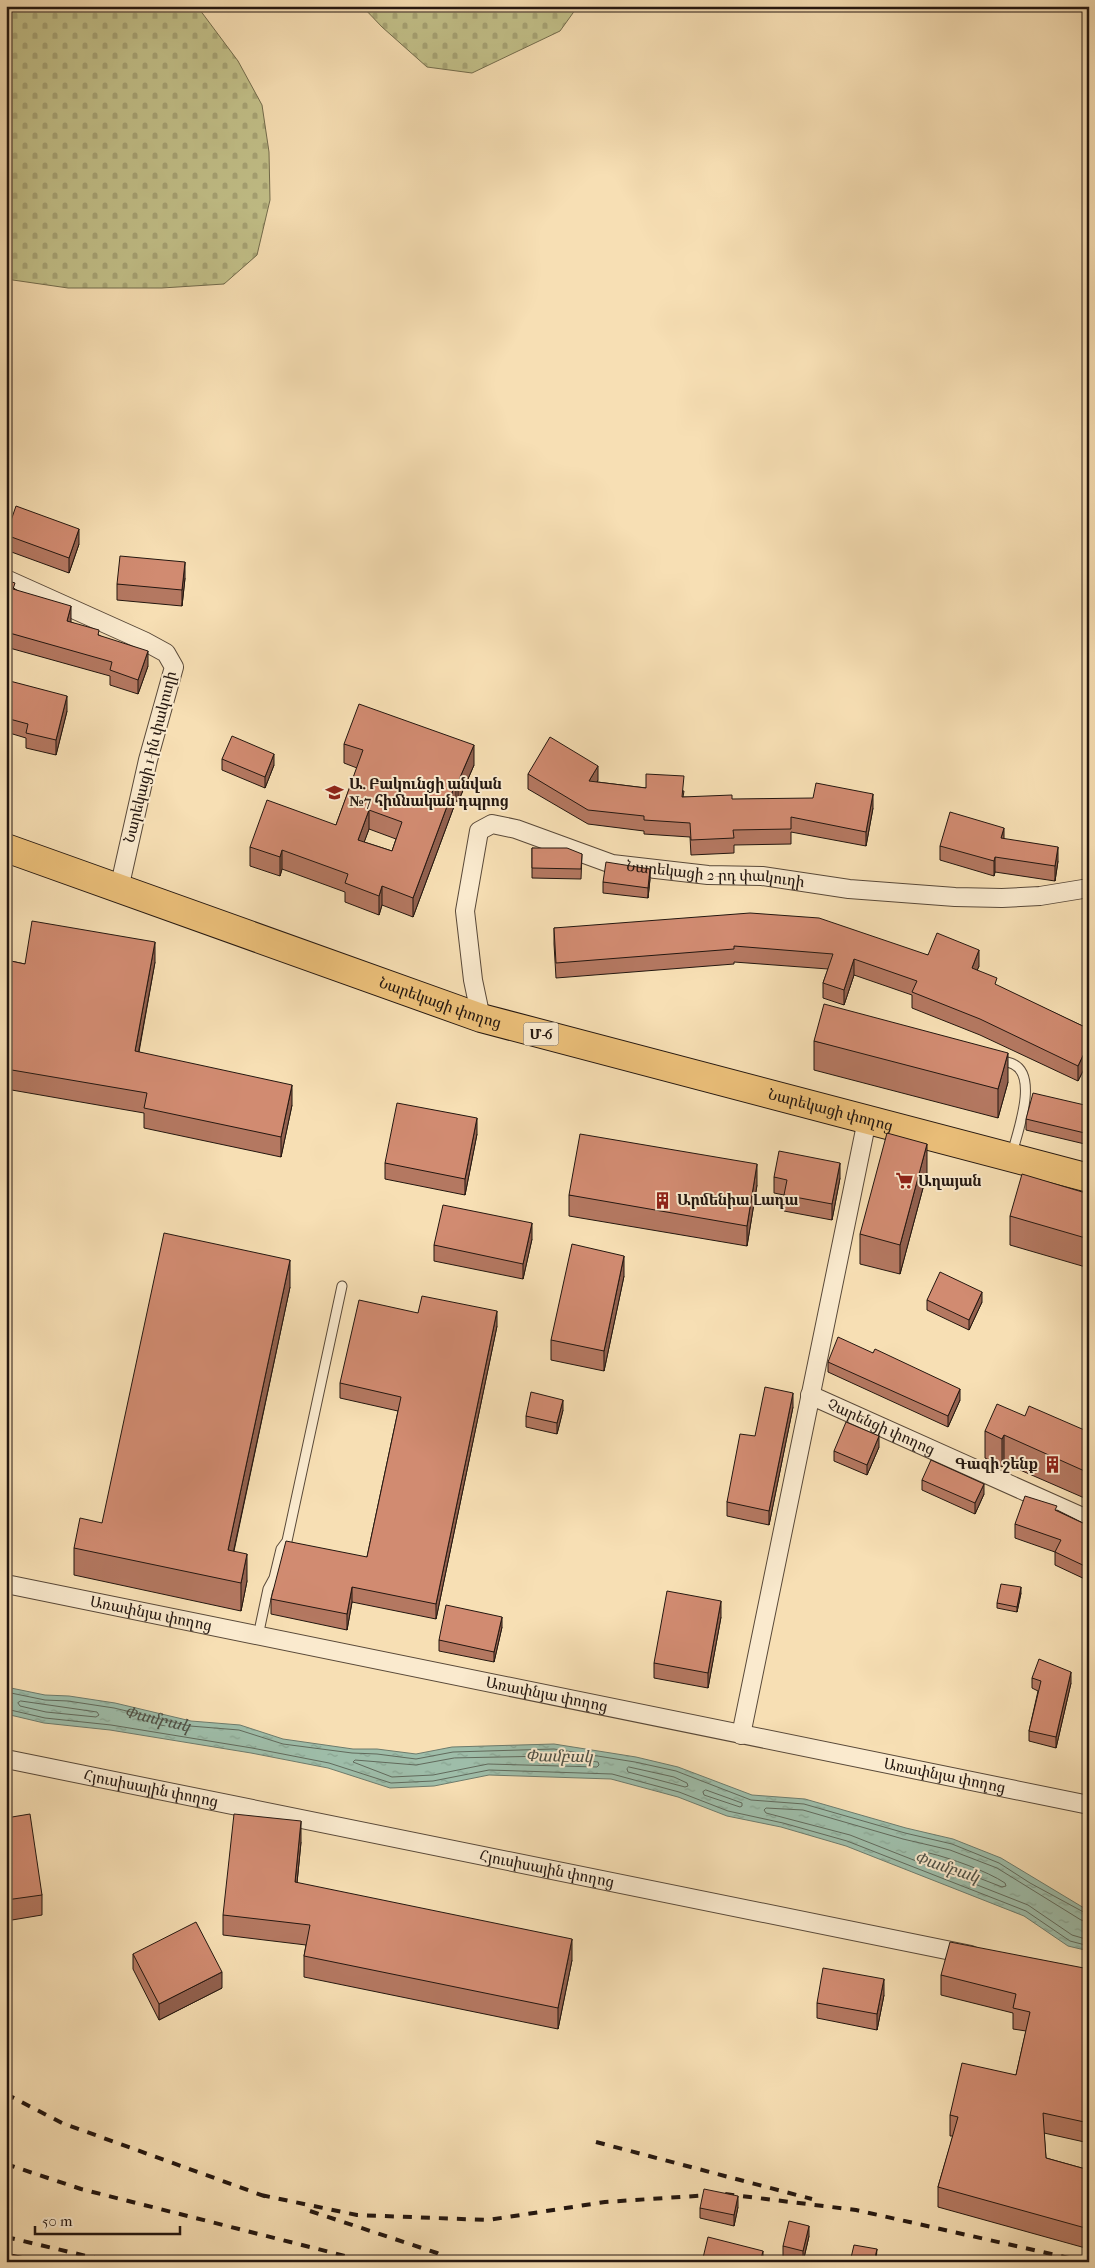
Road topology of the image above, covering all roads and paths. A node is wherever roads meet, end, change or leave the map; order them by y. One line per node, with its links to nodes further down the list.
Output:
1 (6, 579): 4 (street, Նարեկացի 1-ին փակուղի)
2 (8, 851): 4 (highway, Նարեկացի փողոց / Մ-6)
3 (1089, 888): 5 (street, Նարեկացի 2-րդ փակուղի)
4 (120, 889): 5 (highway, Նարեկացի փողոց / Մ-6)
5 (480, 1018): 7 (highway, Նարեկացի փողոց / Մ-6)
6 (987, 1057): 8 (lane)
7 (867, 1120): 8 (highway, Նարեկացի փողոց / Մ-6); 11 (street)
8 (1010, 1159): 9 (highway, Նարեկացի փողոց / Մ-6)
9 (1089, 1178)
10 (342, 1286): 14 (lane)
11 (810, 1395): 12 (street, Չարենցի փողոց); 15 (street)
12 (1089, 1520)
13 (6, 1584): 14 (street, Առափնյա փողոց)
14 (258, 1636): 15 (street, Առափնյա փողոց)
15 (741, 1735): 17 (street, Առափնյա փողոց)
16 (6, 1759): 18 (street, Հյուսիսային փողոց)
17 (1089, 1805)
18 (991, 1960)

